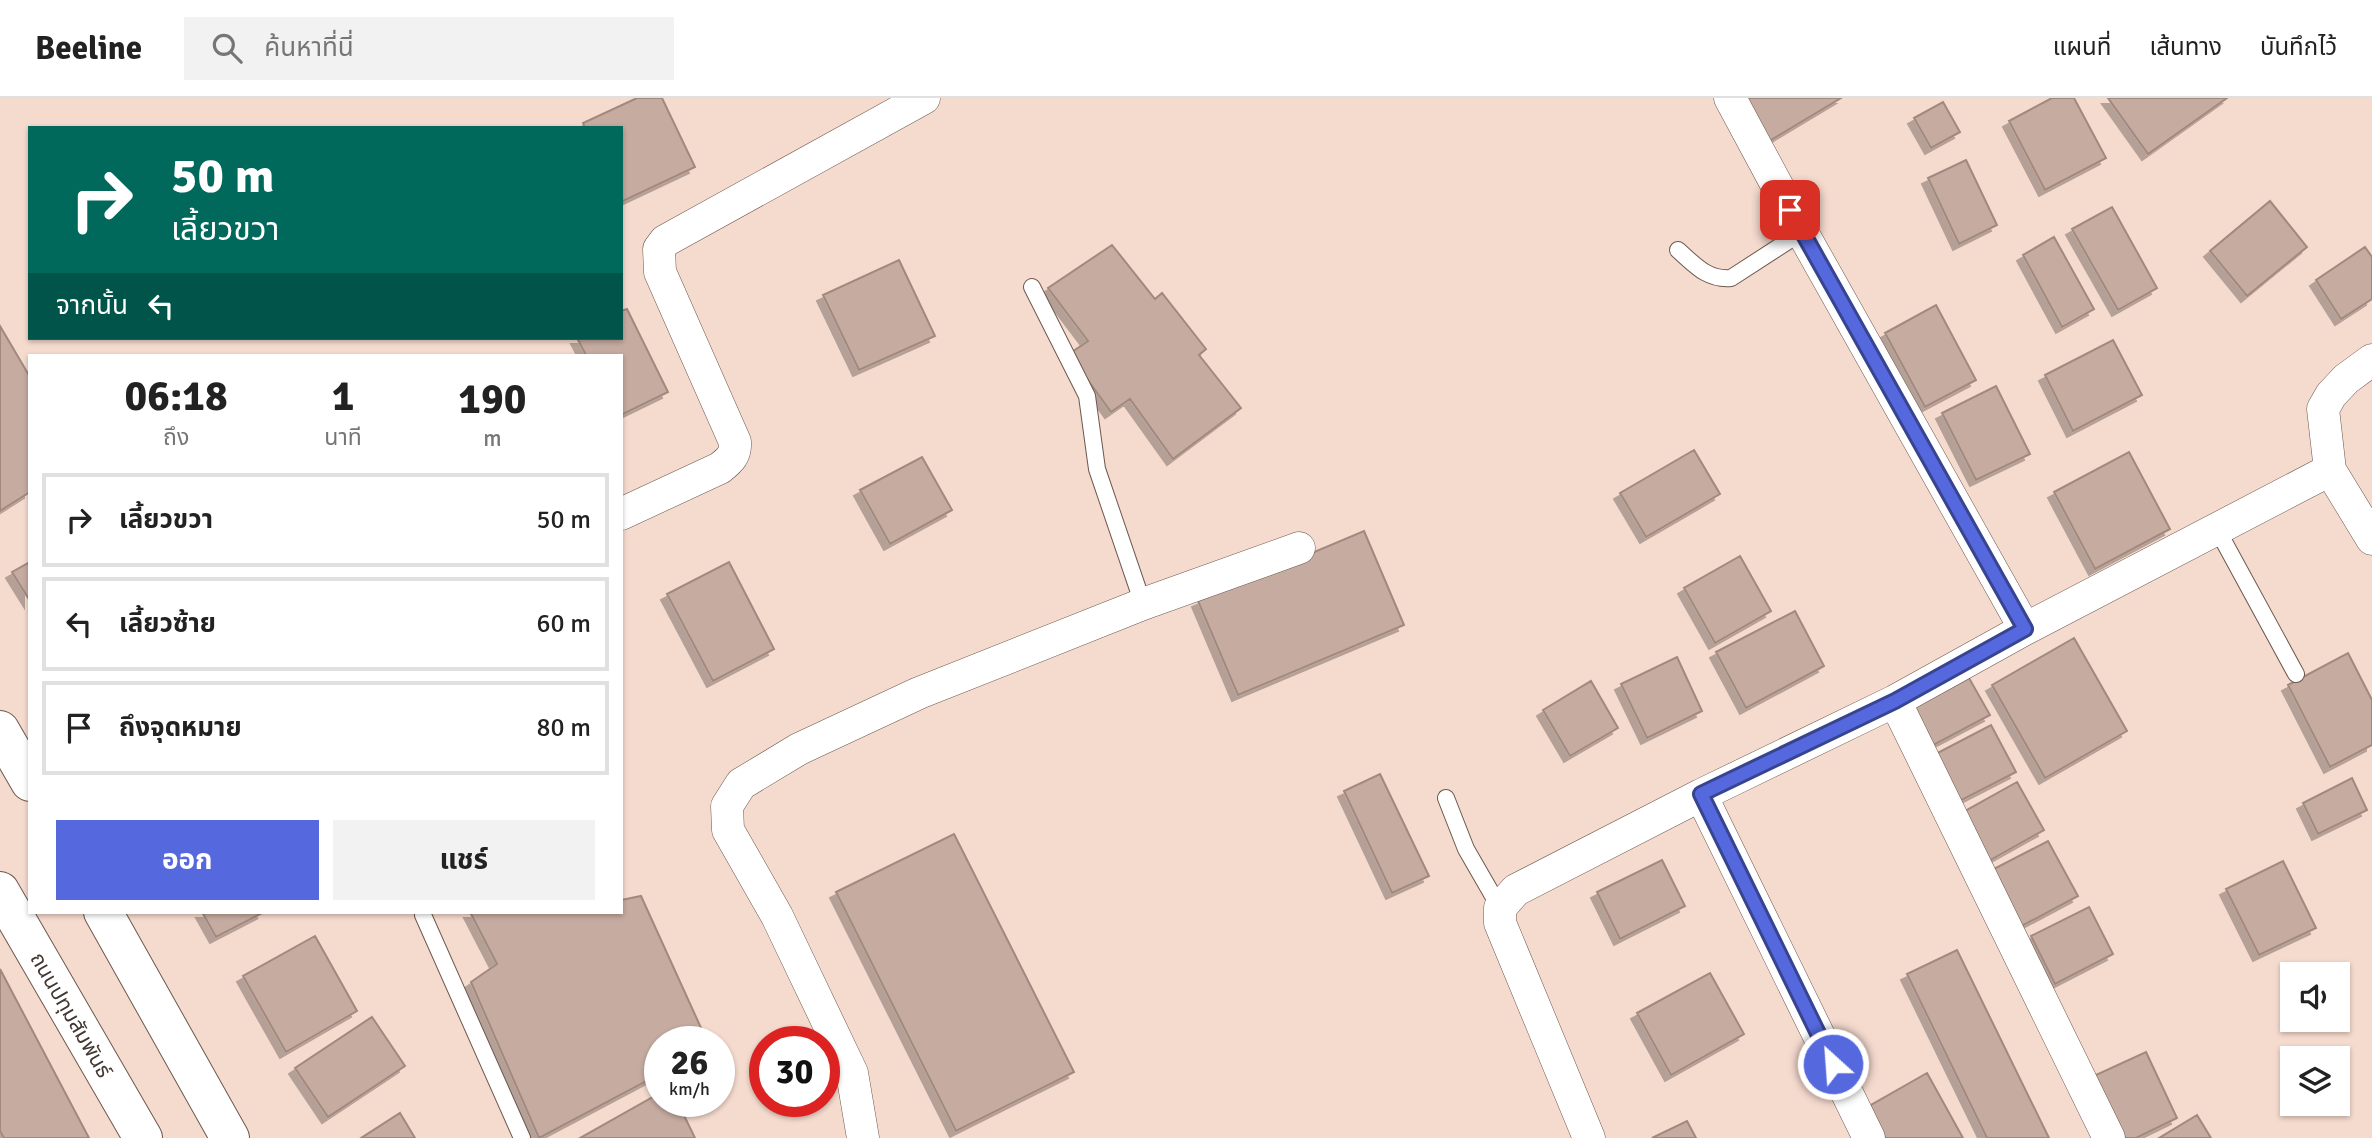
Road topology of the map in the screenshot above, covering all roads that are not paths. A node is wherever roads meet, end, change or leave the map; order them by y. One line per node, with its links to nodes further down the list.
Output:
1 (923, 98): 8 (street)
2 (1730, 98): 3 (street)
3 (1802, 232): 4 (lane); 13 (street)
4 (1678, 250)
5 (1032, 287): 12 (lane)
6 (2372, 360): 7 (street)
7 (2330, 470): 9 (street); 10 (street)
8 (623, 513)
9 (2217, 529): 13 (street); 14 (lane)
10 (2372, 539)
11 (1299, 548): 12 (street)
12 (1143, 604): 27 (street)
13 (2025, 629): 15 (street)
14 (2296, 674)
15 (1895, 701): 18 (street); 30 (street)
16 (0, 730): 17 (street)
17 (28, 779)
18 (1701, 794): 21 (street); 29 (street)
19 (1446, 797): 21 (lane)
20 (0, 891): 24 (street, ถนนปทุมสัมพันธ์)
21 (1500, 908): 28 (street)
22 (104, 914): 25 (street)
23 (423, 915): 26 (lane)
24 (143, 1138)
25 (230, 1138)
26 (522, 1138)
27 (863, 1138)
28 (1589, 1138)
29 (1869, 1138)
30 (2109, 1138)

